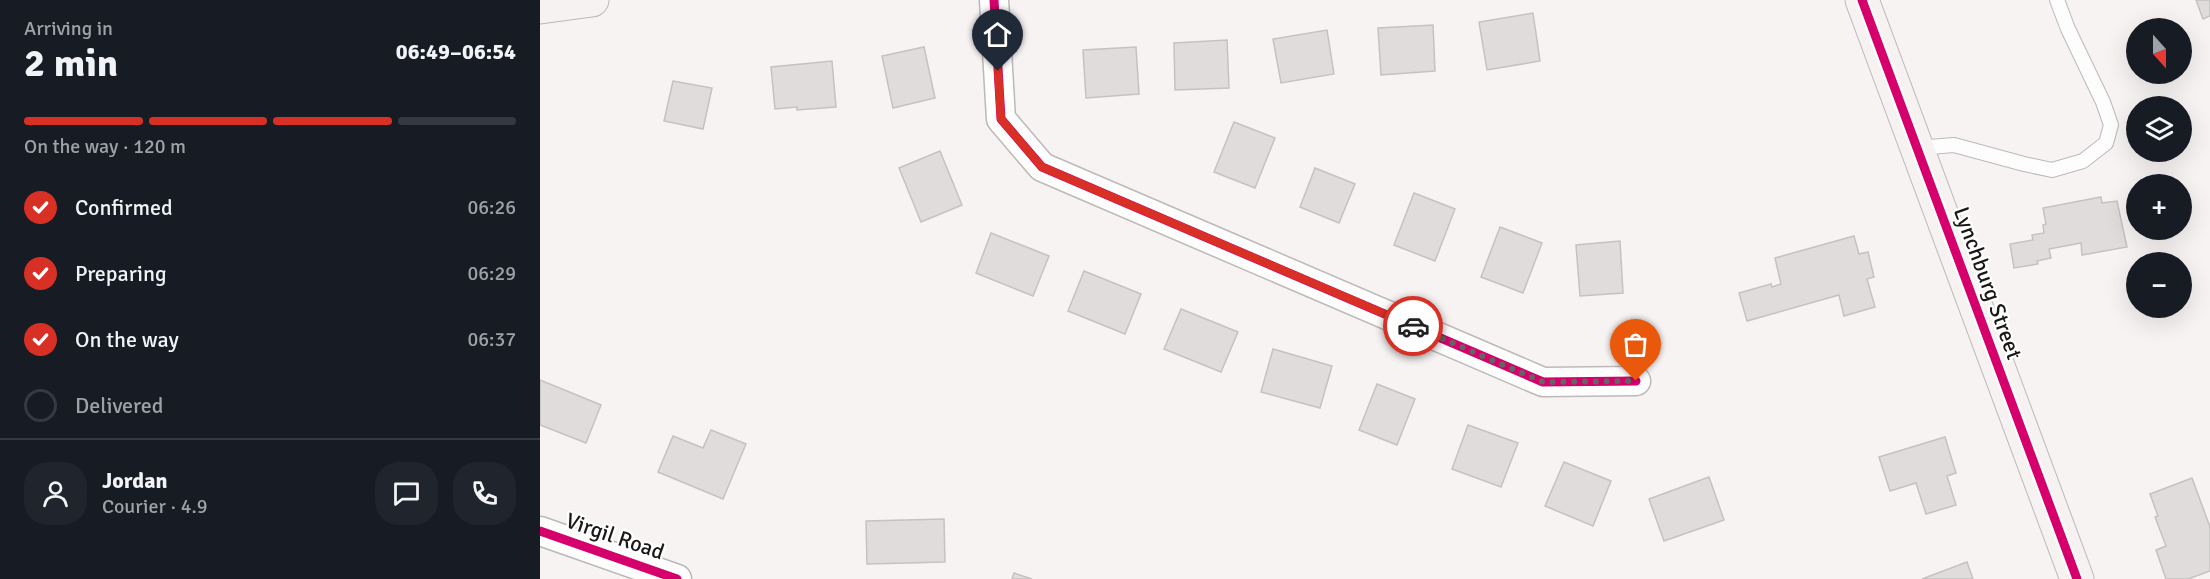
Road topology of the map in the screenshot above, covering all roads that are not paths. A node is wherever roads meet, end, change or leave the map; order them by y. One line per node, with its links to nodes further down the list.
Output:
1 (587, 0): 2 (street); 6 (street)
2 (592, 0)
3 (994, 0): 8 (street)
4 (1862, 0): 7 (street, Lynchburg Street)
5 (2057, 0): 7 (lane)
6 (540, 7)
7 (1917, 148): 11 (street, Lynchburg Street)
8 (1636, 381)
9 (540, 531): 10 (street, Virgil Road)
10 (677, 579)
11 (2077, 579)

